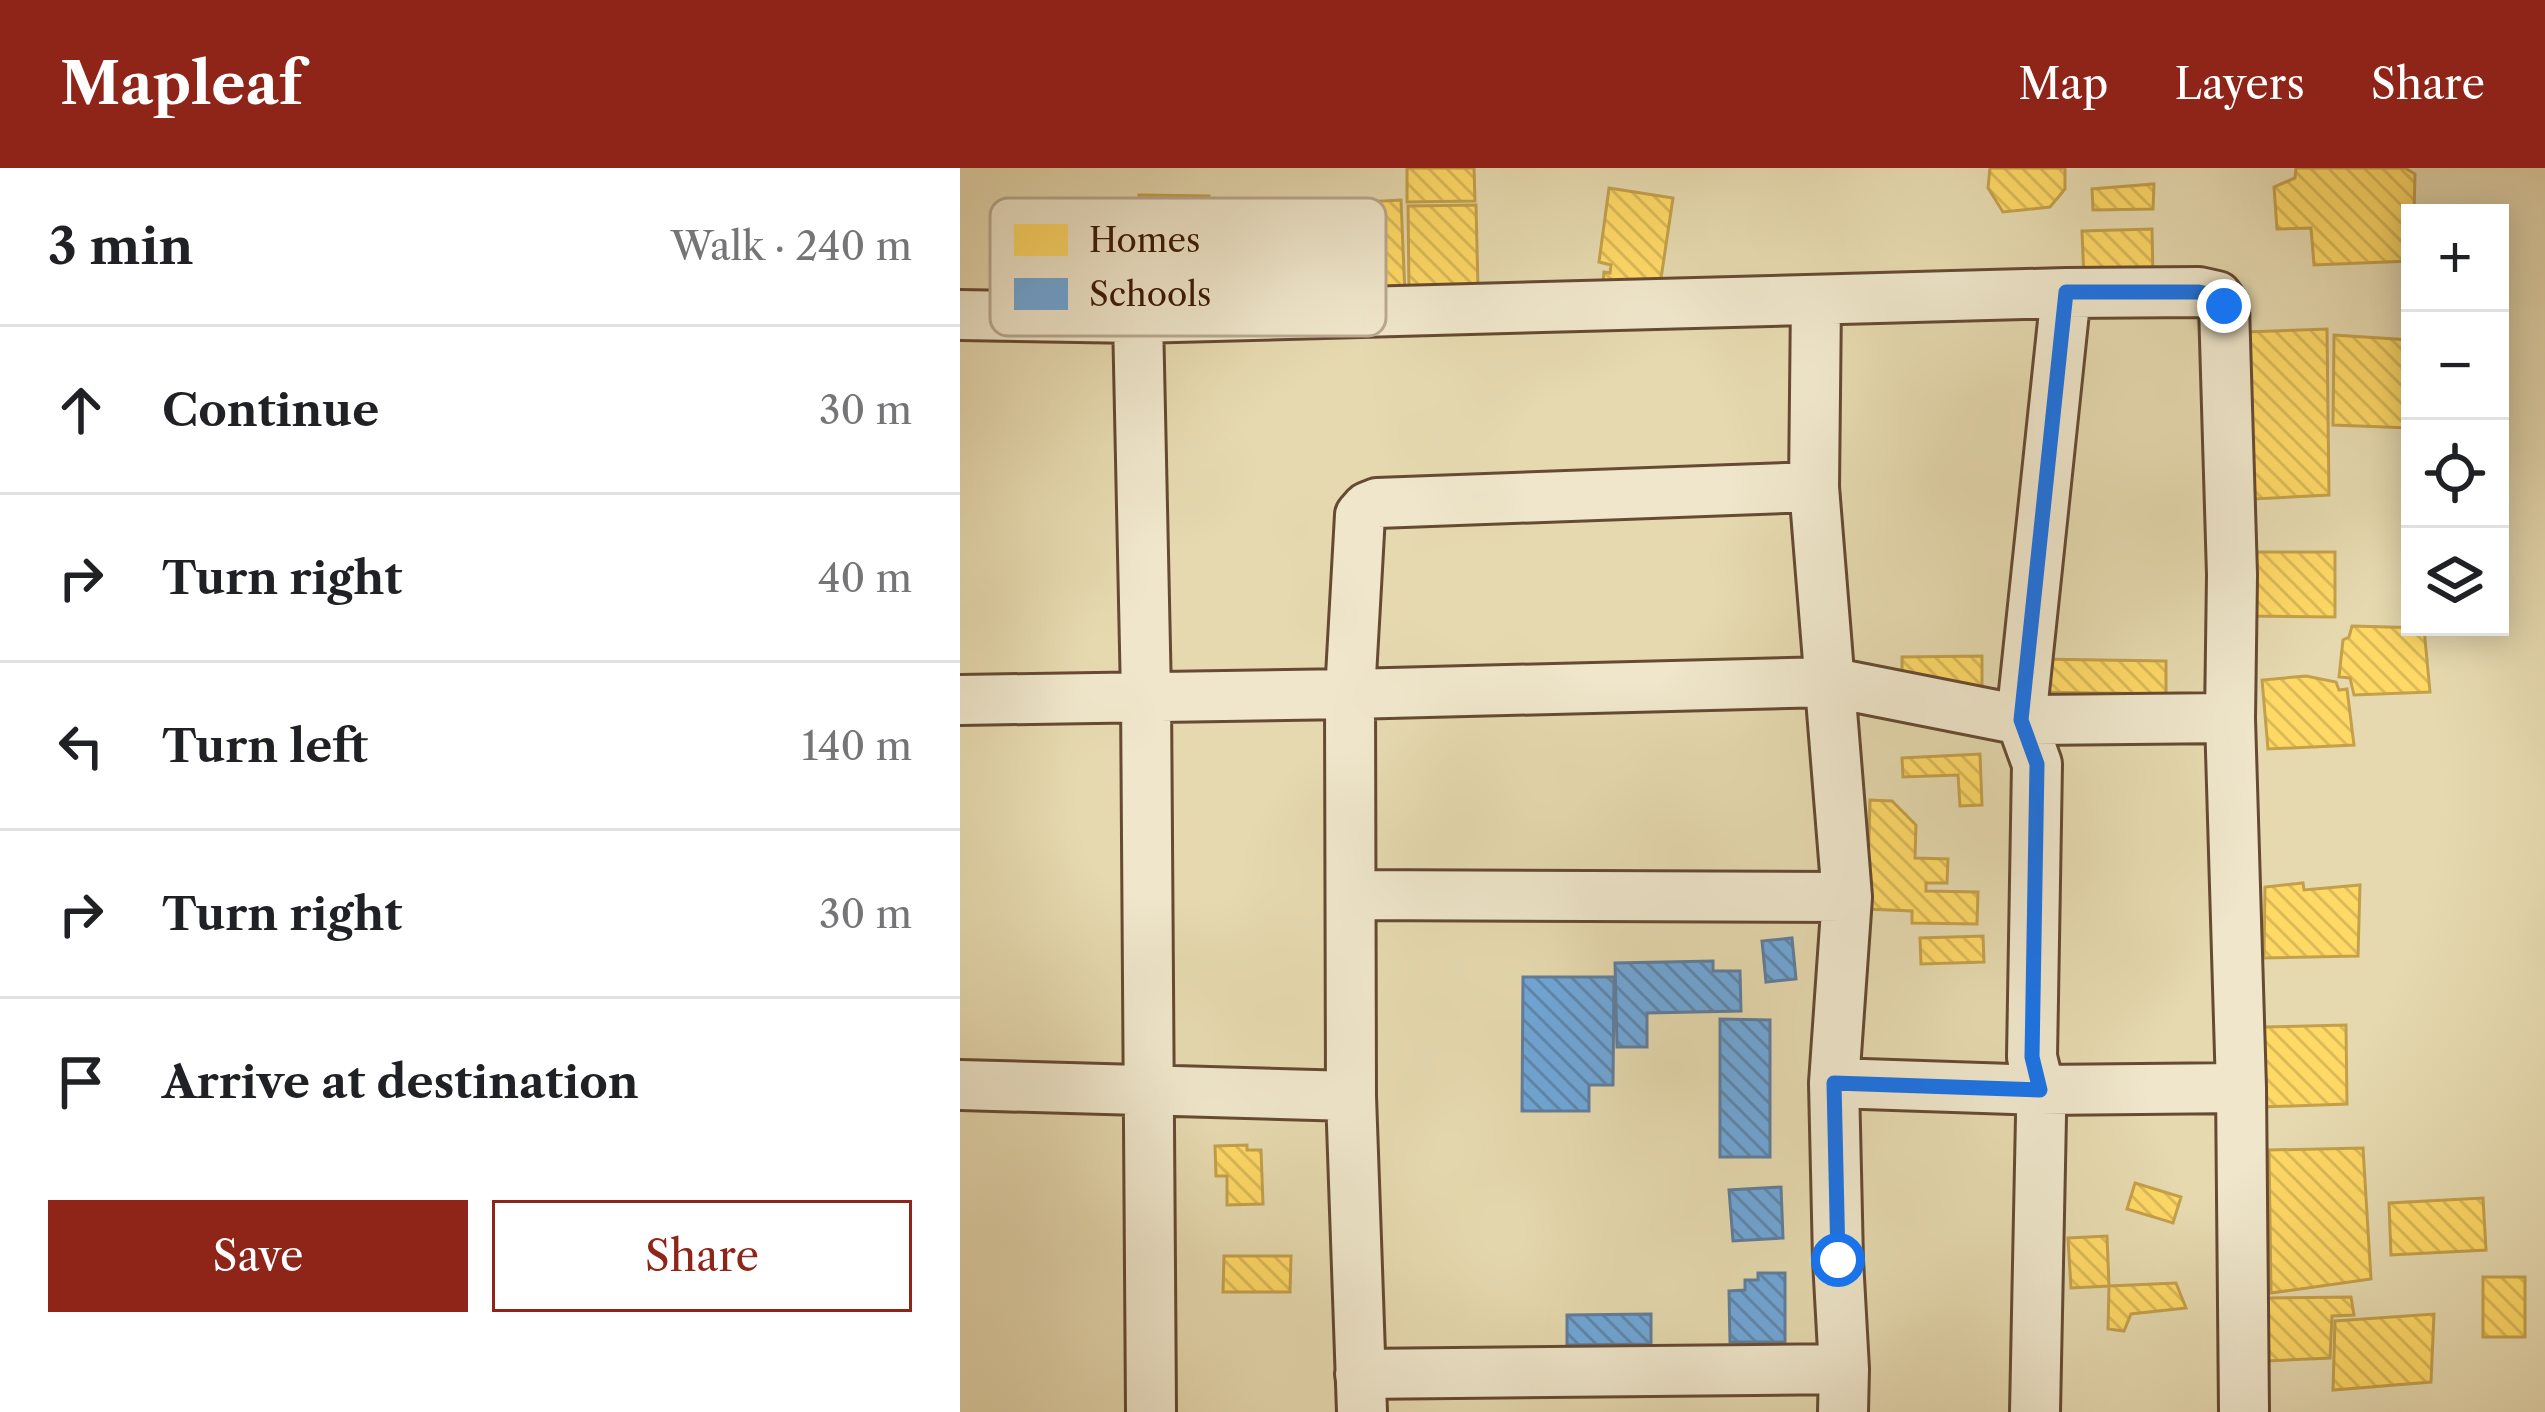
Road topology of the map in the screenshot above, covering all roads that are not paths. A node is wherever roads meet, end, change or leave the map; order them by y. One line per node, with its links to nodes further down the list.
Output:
1 (2066, 292): 2 (street); 12 (street); 13 (street)
2 (1816, 301): 3 (street); 7 (street)
3 (1386, 312)
4 (960, 315): 5 (street)
5 (990, 316)
6 (1138, 336): 10 (street)
7 (1814, 487): 8 (street); 9 (street)
8 (1828, 682): 9 (street); 13 (street); 15 (street)
9 (1350, 694): 10 (street); 14 (street)
10 (1145, 695): 11 (street); 20 (street)
11 (960, 700)
12 (2230, 718): 13 (street); 18 (street)
13 (2021, 720): 19 (street)
14 (1351, 895): 15 (street); 21 (street)
15 (1847, 897): 16 (street)
16 (1834, 1083): 19 (street); 22 (street)
17 (960, 1085): 20 (street)
18 (2241, 1088): 19 (street); 26 (street)
19 (2040, 1090): 25 (street)
20 (1148, 1092): 21 (street); 24 (street)
21 (1351, 1096): 23 (street)
22 (1844, 1390): 23 (street)
23 (1361, 1393)
24 (1151, 1412)
25 (2036, 1412)
26 (2244, 1412)

